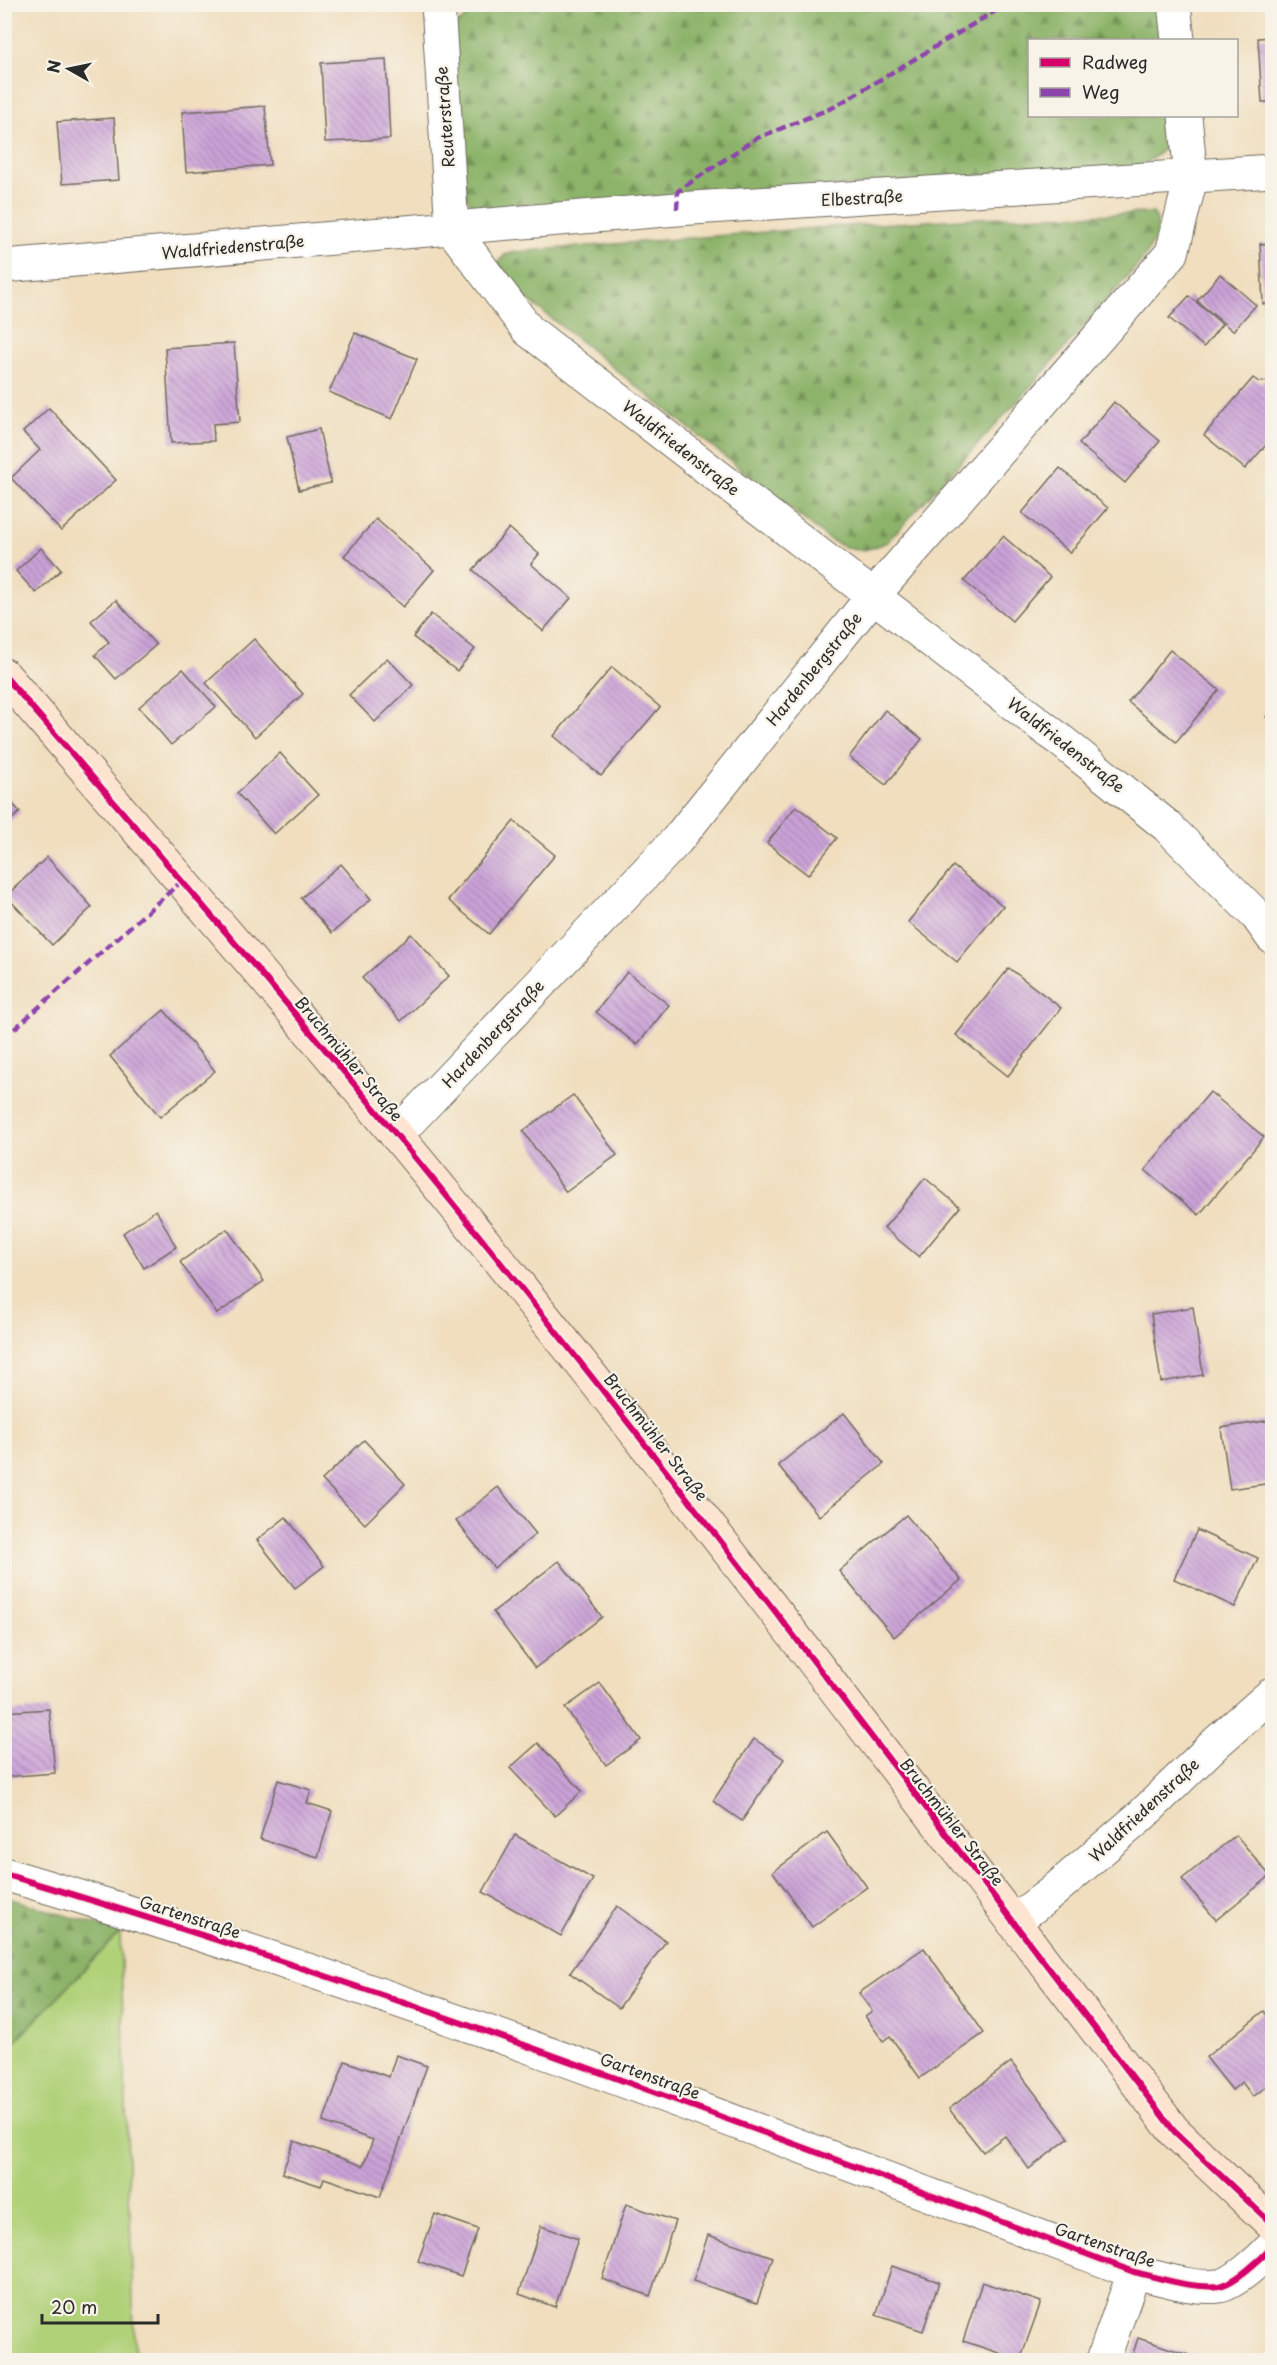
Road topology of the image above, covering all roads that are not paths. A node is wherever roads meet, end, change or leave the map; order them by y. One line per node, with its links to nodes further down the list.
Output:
1 (438, 4): 7 (street, Reuterstraße)
2 (1174, 4): 3 (street)
3 (1178, 39)
4 (1185, 117): 6 (street, Hardenbergstraße)
5 (1272, 171): 6 (street, Elbestraße)
6 (1191, 178): 7 (street, Elbestraße); 9 (street, Hardenbergstraße)
7 (452, 229): 8 (street, Waldfriedenstraße); 9 (street, Waldfriedenstraße)
8 (4, 266)
9 (873, 596): 11 (street, Waldfriedenstraße); 12 (street, Hardenbergstraße)
10 (4, 675): 12 (street, Bruchmühler Straße)
11 (1272, 937)
12 (396, 1135): 15 (street, Bruchmühler Straße)
13 (1272, 1694): 15 (street, Waldfriedenstraße)
14 (4, 1874): 18 (street, Gartenstraße)
15 (1013, 1922): 16 (street, Bruchmühler Straße)
16 (1272, 2224)
17 (1272, 2247): 18 (street, Gartenstraße)
18 (1134, 2272): 19 (street)
19 (1102, 2361)

